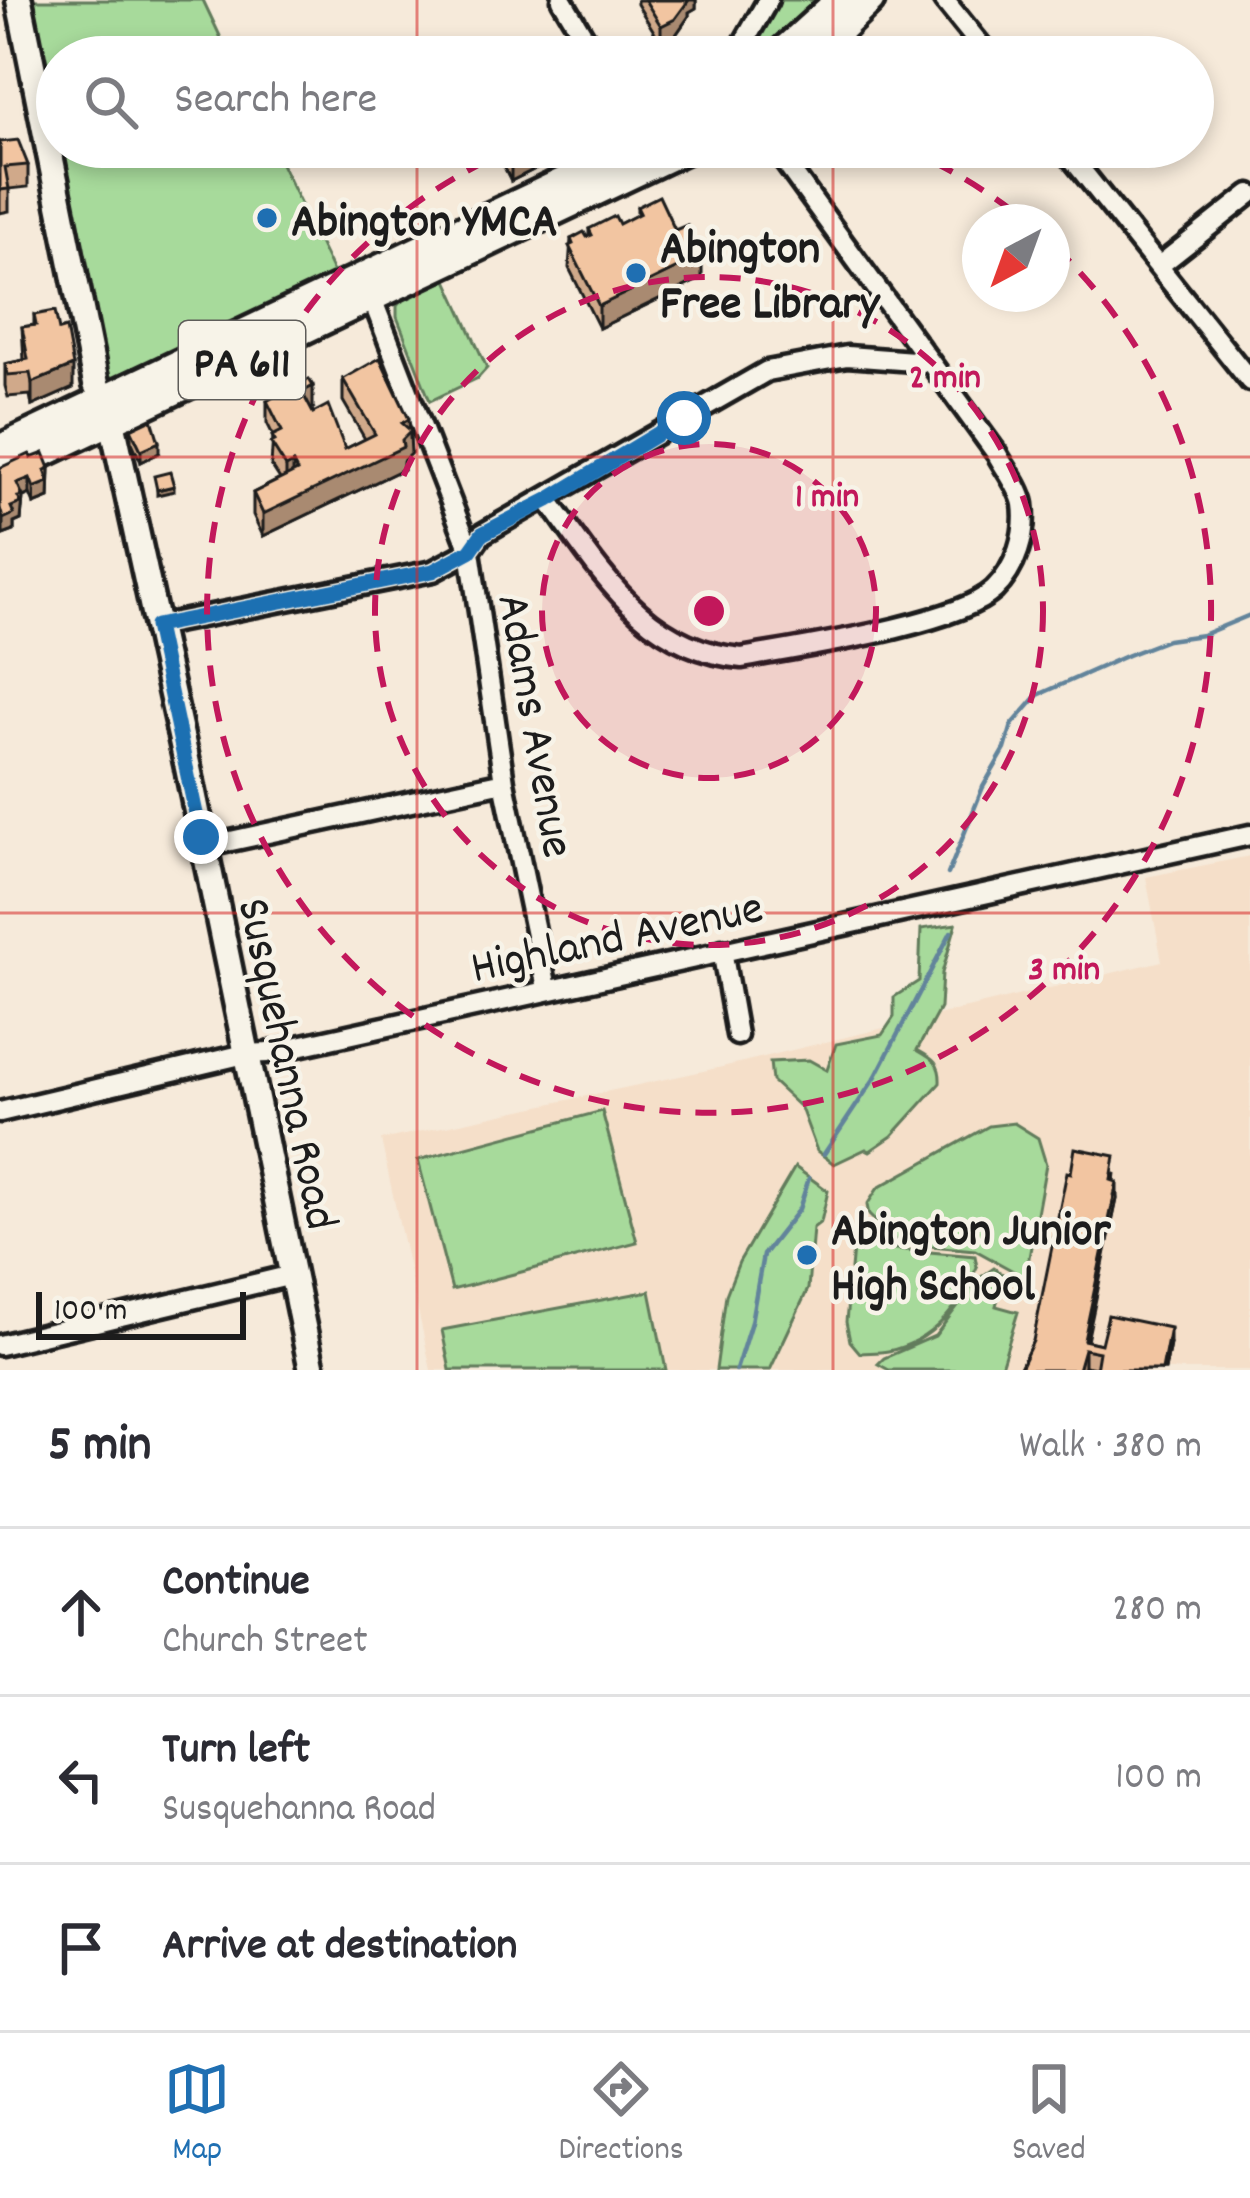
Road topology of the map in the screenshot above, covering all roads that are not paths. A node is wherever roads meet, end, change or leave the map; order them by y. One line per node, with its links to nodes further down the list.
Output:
1 (19, 0): 14 (main road, Susquehanna Road)
2 (562, 0): 8 (street)
3 (573, 0): 8 (street)
4 (768, 0): 10 (street)
5 (840, 0): 11 (highway)
6 (870, 0): 12 (highway)
7 (944, 0): 13 (street)
8 (581, 27): 9 (street)
9 (586, 36)
10 (748, 36)
11 (800, 36)
12 (833, 36)
13 (973, 36)
14 (36, 85)
15 (53, 168): 24 (main road, Susquehanna Road)
16 (614, 168): 21 (highway, PA 611)
17 (789, 168): 22 (street)
18 (1080, 168): 20 (street)
19 (1250, 194): 20 (street)
20 (1159, 266): 23 (street)
21 (368, 289): 24 (highway, PA 611); 28 (street, Adams Avenue)
22 (927, 362): 27 (street); 27 (street)
23 (1250, 381)
24 (108, 411): 25 (highway, PA 611); 26 (highway, PA 611); 29 (main road, Susquehanna Road)
25 (0, 448)
26 (0, 473)
27 (548, 500): 28 (street)
28 (470, 551): 29 (street); 30 (street, Adams Avenue)
29 (156, 626): 32 (main road, Susquehanna Road)
30 (505, 782): 32 (street); 34 (street, Adams Avenue)
31 (1250, 835): 33 (street, Highland Avenue)
32 (203, 847): 36 (main road, Susquehanna Road)
33 (722, 950): 34 (street, Highland Avenue); 35 (street)
34 (547, 988): 36 (street, Highland Avenue)
35 (737, 1035)
36 (245, 1054): 37 (street, Highland Avenue); 38 (main road, Susquehanna Road)
37 (0, 1112)
38 (292, 1275): 39 (street); 40 (main road, Susquehanna Road)
39 (0, 1345)
40 (312, 1370)

